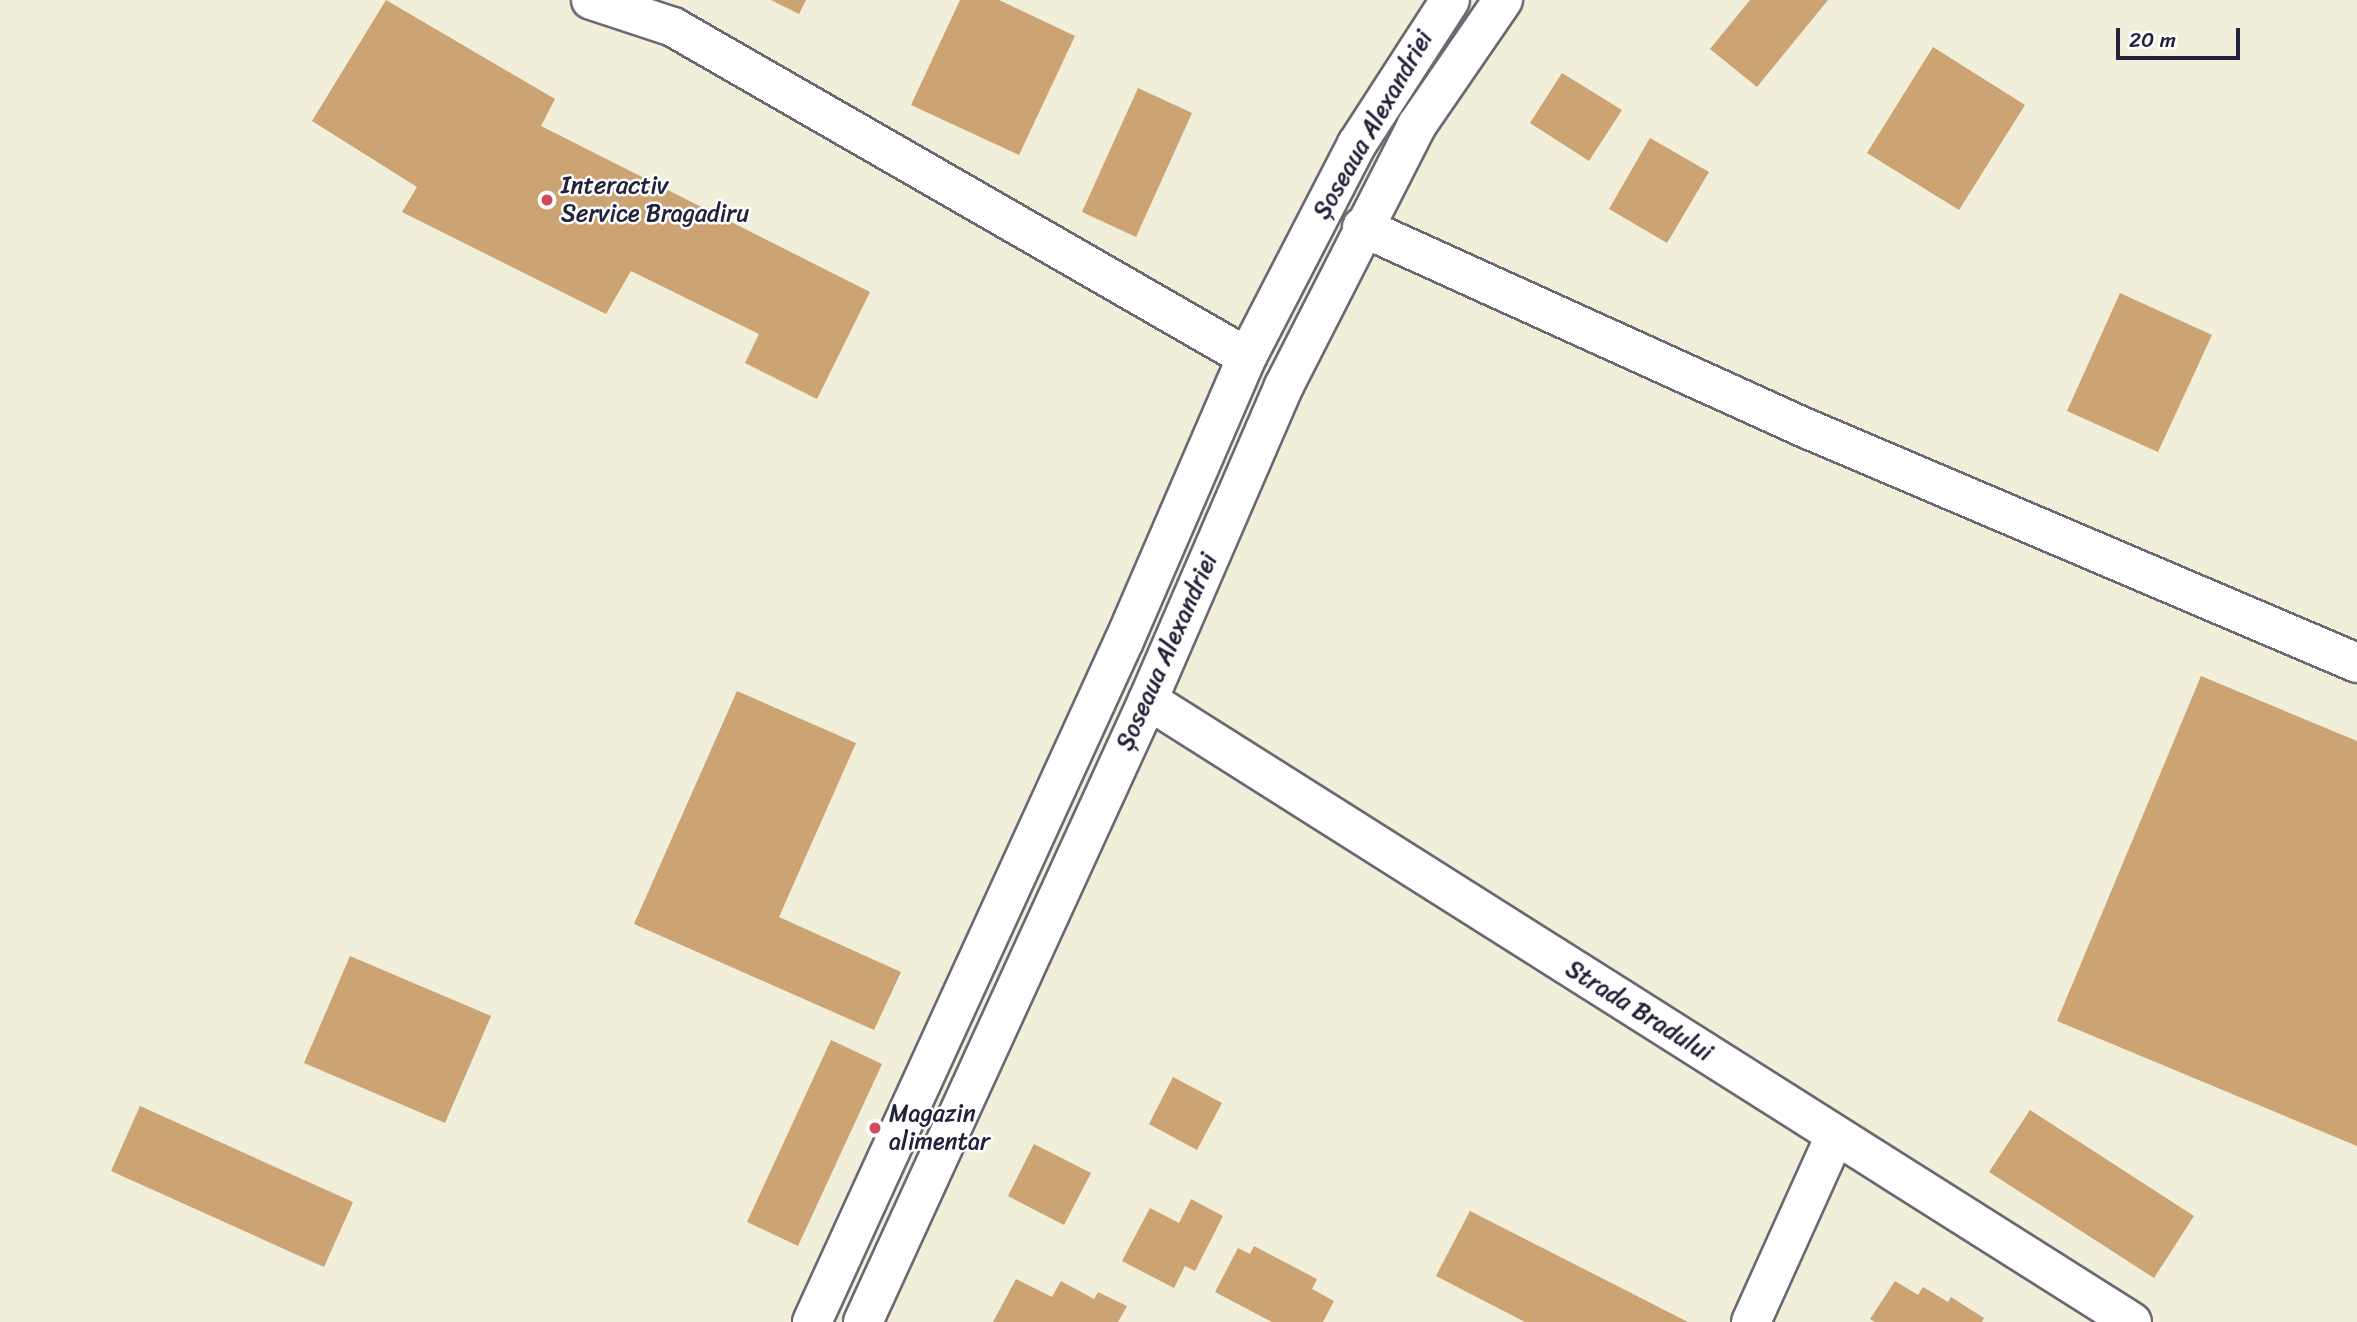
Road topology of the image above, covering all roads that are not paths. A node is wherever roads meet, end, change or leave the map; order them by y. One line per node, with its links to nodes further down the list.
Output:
1 (591, 0): 5 (main road)
2 (631, 0): 5 (main road)
3 (1450, 0): 7 (main road, Șoseaua Alexandriei)
4 (1503, 0): 6 (main road, Șoseaua Alexandriei)
5 (673, 27): 7 (main road)
6 (1362, 227): 8 (main road); 9 (main road, Șoseaua Alexandriei)
7 (1247, 357): 11 (main road, Șoseaua Alexandriei)
8 (2357, 663)
9 (1148, 700): 10 (main road, Strada Bradului); 12 (main road, Șoseaua Alexandriei)
10 (1836, 1136): 13 (main road); 14 (main road, Strada Bradului)
11 (812, 1322)
12 (863, 1322)
13 (1751, 1322)
14 (2132, 1322)

